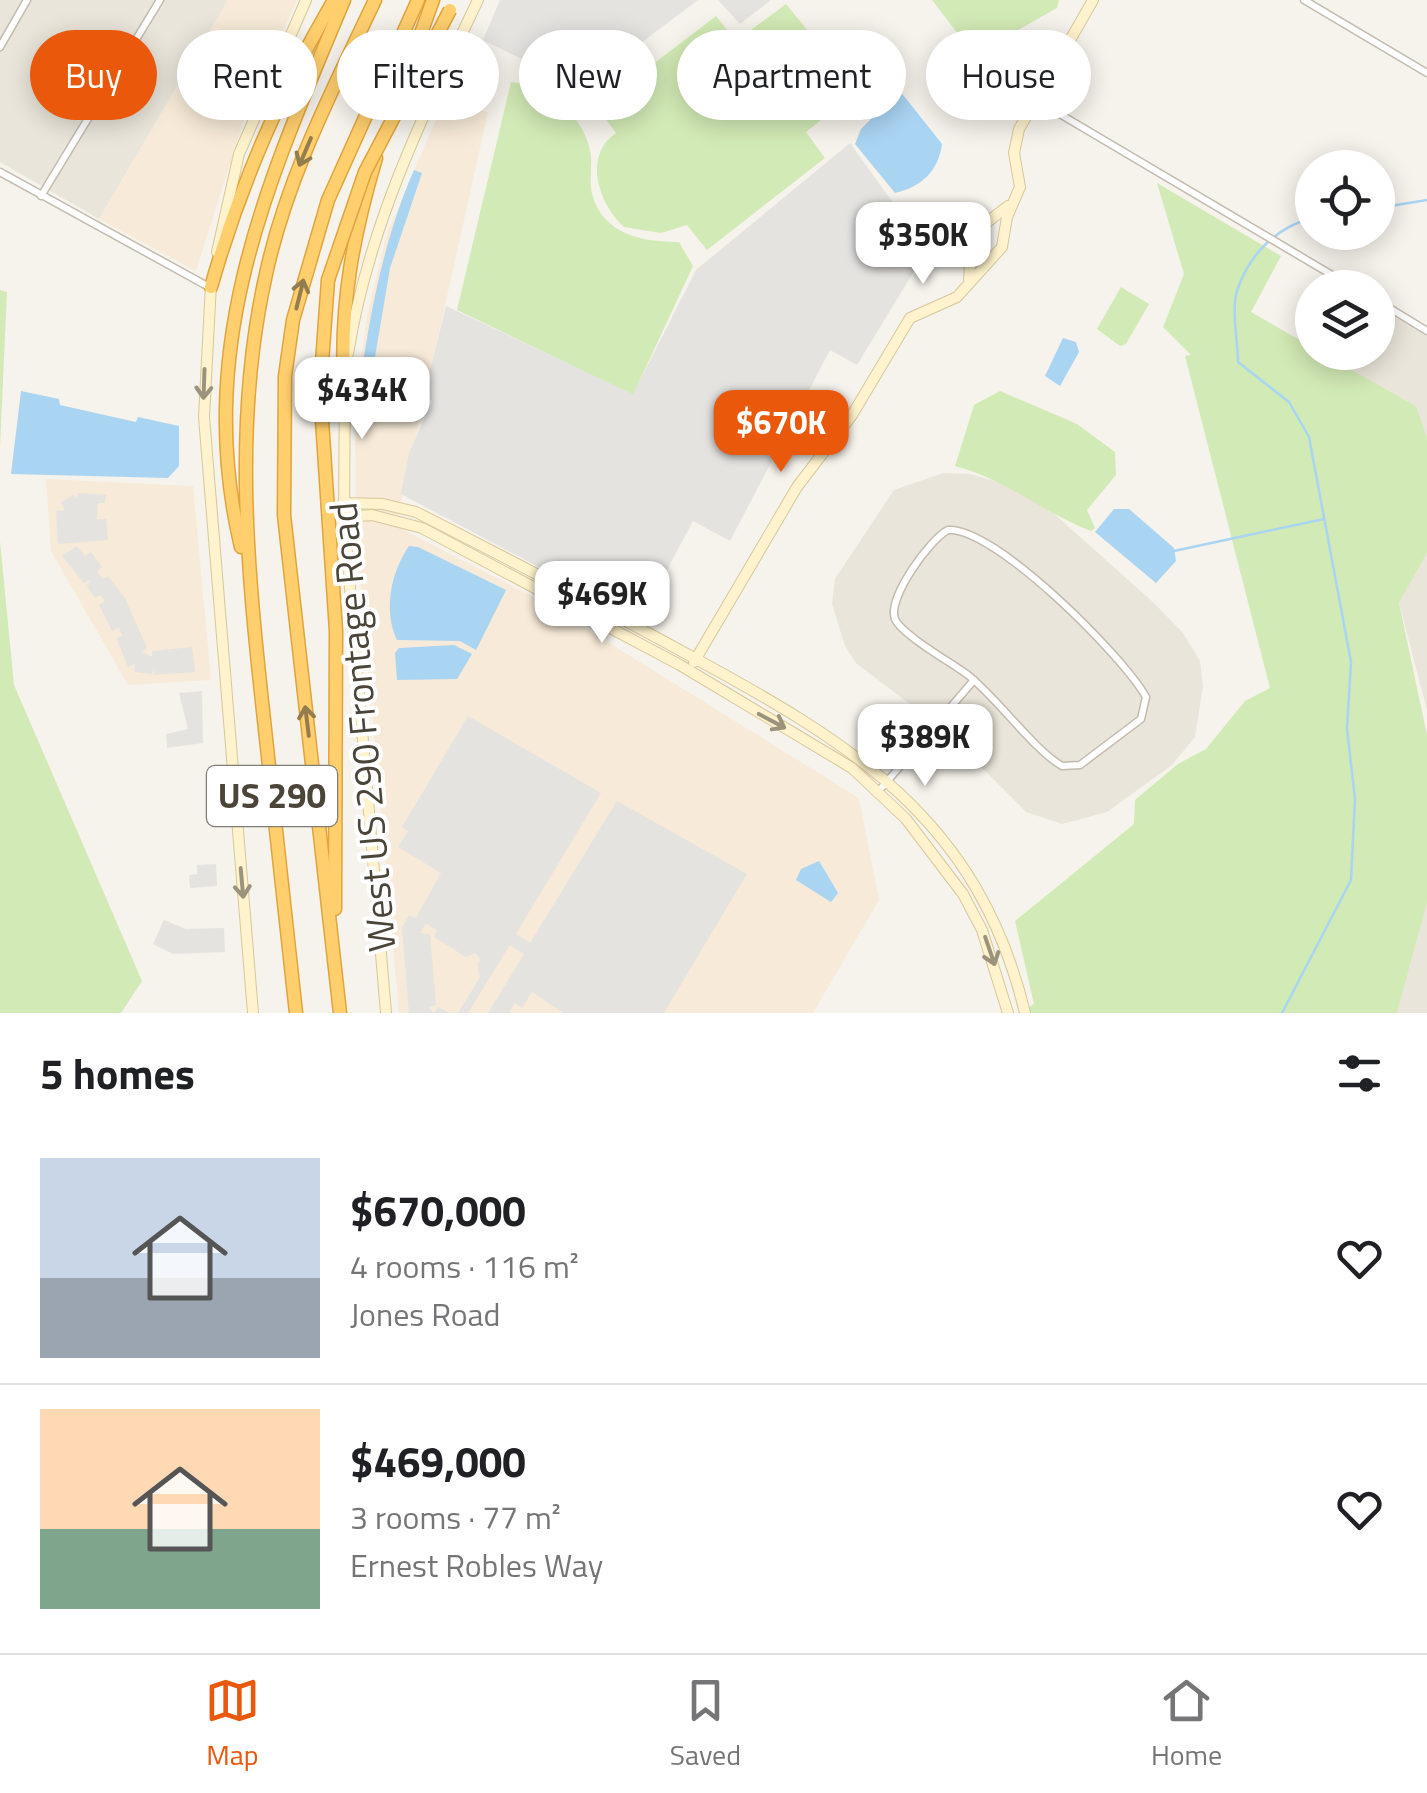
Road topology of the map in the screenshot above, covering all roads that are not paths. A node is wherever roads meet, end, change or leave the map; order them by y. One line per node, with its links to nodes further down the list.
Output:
1 (27, 0): 14 (street)
2 (160, 0): 19 (street)
3 (306, 0): 23 (street)
4 (334, 0): 23 (highway)
5 (344, 0): 29 (highway)
6 (375, 0): 29 (highway, US 290, one-way to 29)
7 (418, 0): 39 (highway, US 290, one-way to 7)
8 (433, 0): 26 (highway)
9 (478, 0): 26 (street, West US 290 Frontage Road)
10 (1093, 0): 13 (street)
11 (1304, 0): 15 (street)
12 (452, 5): 39 (highway, bridge)
13 (1076, 30)
14 (0, 47)
15 (1427, 73)
16 (1026, 120): 20 (street)
17 (1070, 120): 21 (street)
18 (0, 172): 19 (street)
19 (42, 196): 23 (street)
20 (1016, 198): 22 (street); 22 (street)
21 (1324, 270)
22 (969, 280): 34 (street)
23 (211, 287): 40 (street, one-way to 40)
24 (1395, 312): 25 (street)
25 (1427, 331)
26 (344, 381): 27 (street, West US 290 Frontage Road)
27 (343, 503): 28 (street, West US 290 Frontage Road); 30 (street)
28 (344, 517): 31 (street); 43 (street, West US 290 Frontage Road)
29 (249, 579): 41 (highway, US 290)
30 (582, 598): 31 (street); 32 (street)
31 (576, 610): 33 (street)
32 (653, 636): 33 (street); 34 (street)
33 (646, 647): 35 (street)
34 (696, 658): 35 (street); 37 (street)
35 (689, 670): 38 (street, one-way to 38)
36 (974, 680): 36 (street); 37 (street)
37 (887, 781): 38 (street); 45 (street)
38 (878, 792): 44 (street, one-way to 44)
39 (334, 957): 42 (highway, US 290)
40 (253, 1013)
41 (296, 1013)
42 (340, 1013)
43 (386, 1013)
44 (1008, 1013)
45 (1025, 1013)

